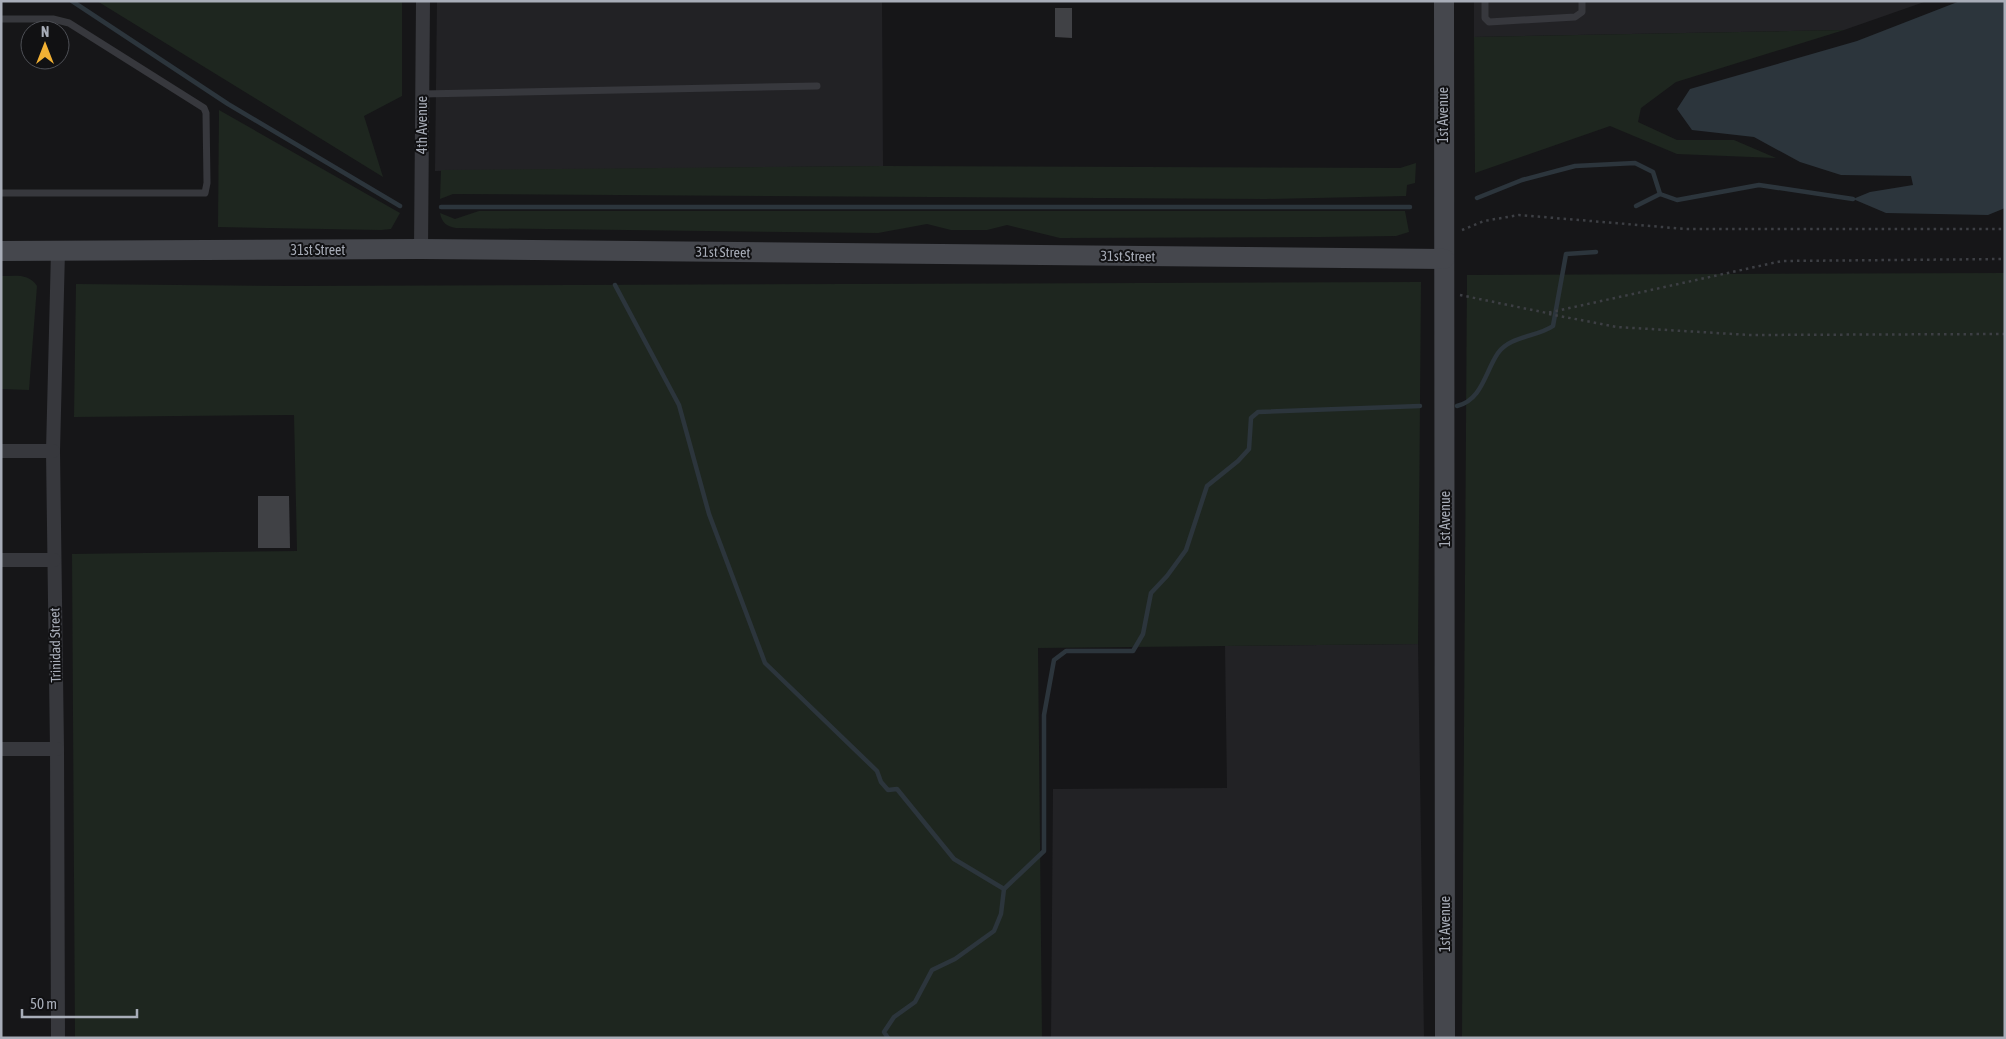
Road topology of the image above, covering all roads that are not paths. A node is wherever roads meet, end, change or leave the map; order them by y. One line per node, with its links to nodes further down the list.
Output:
1 (423, 1): 7 (street, 4th Avenue)
2 (1444, 1): 12 (street, 1st Avenue)
3 (1485, 1): 4 (lane)
4 (1582, 1)
5 (1, 20): 8 (lane)
6 (817, 86): 7 (lane)
7 (422, 94): 9 (street, 4th Avenue)
8 (1, 193)
9 (421, 249): 11 (street, 31st Street); 12 (street, 31st Street)
10 (1, 252): 11 (street, 31st Street)
11 (58, 252): 14 (street, Trinidad Street)
12 (1444, 259): 20 (street, 1st Avenue)
13 (1, 451): 14 (street)
14 (53, 451): 16 (street, Trinidad Street)
15 (1, 560): 16 (street)
16 (54, 560): 18 (street, Trinidad Street)
17 (1, 749): 18 (street)
18 (57, 749): 19 (street, Trinidad Street)
19 (58, 1038)
20 (1445, 1038)

